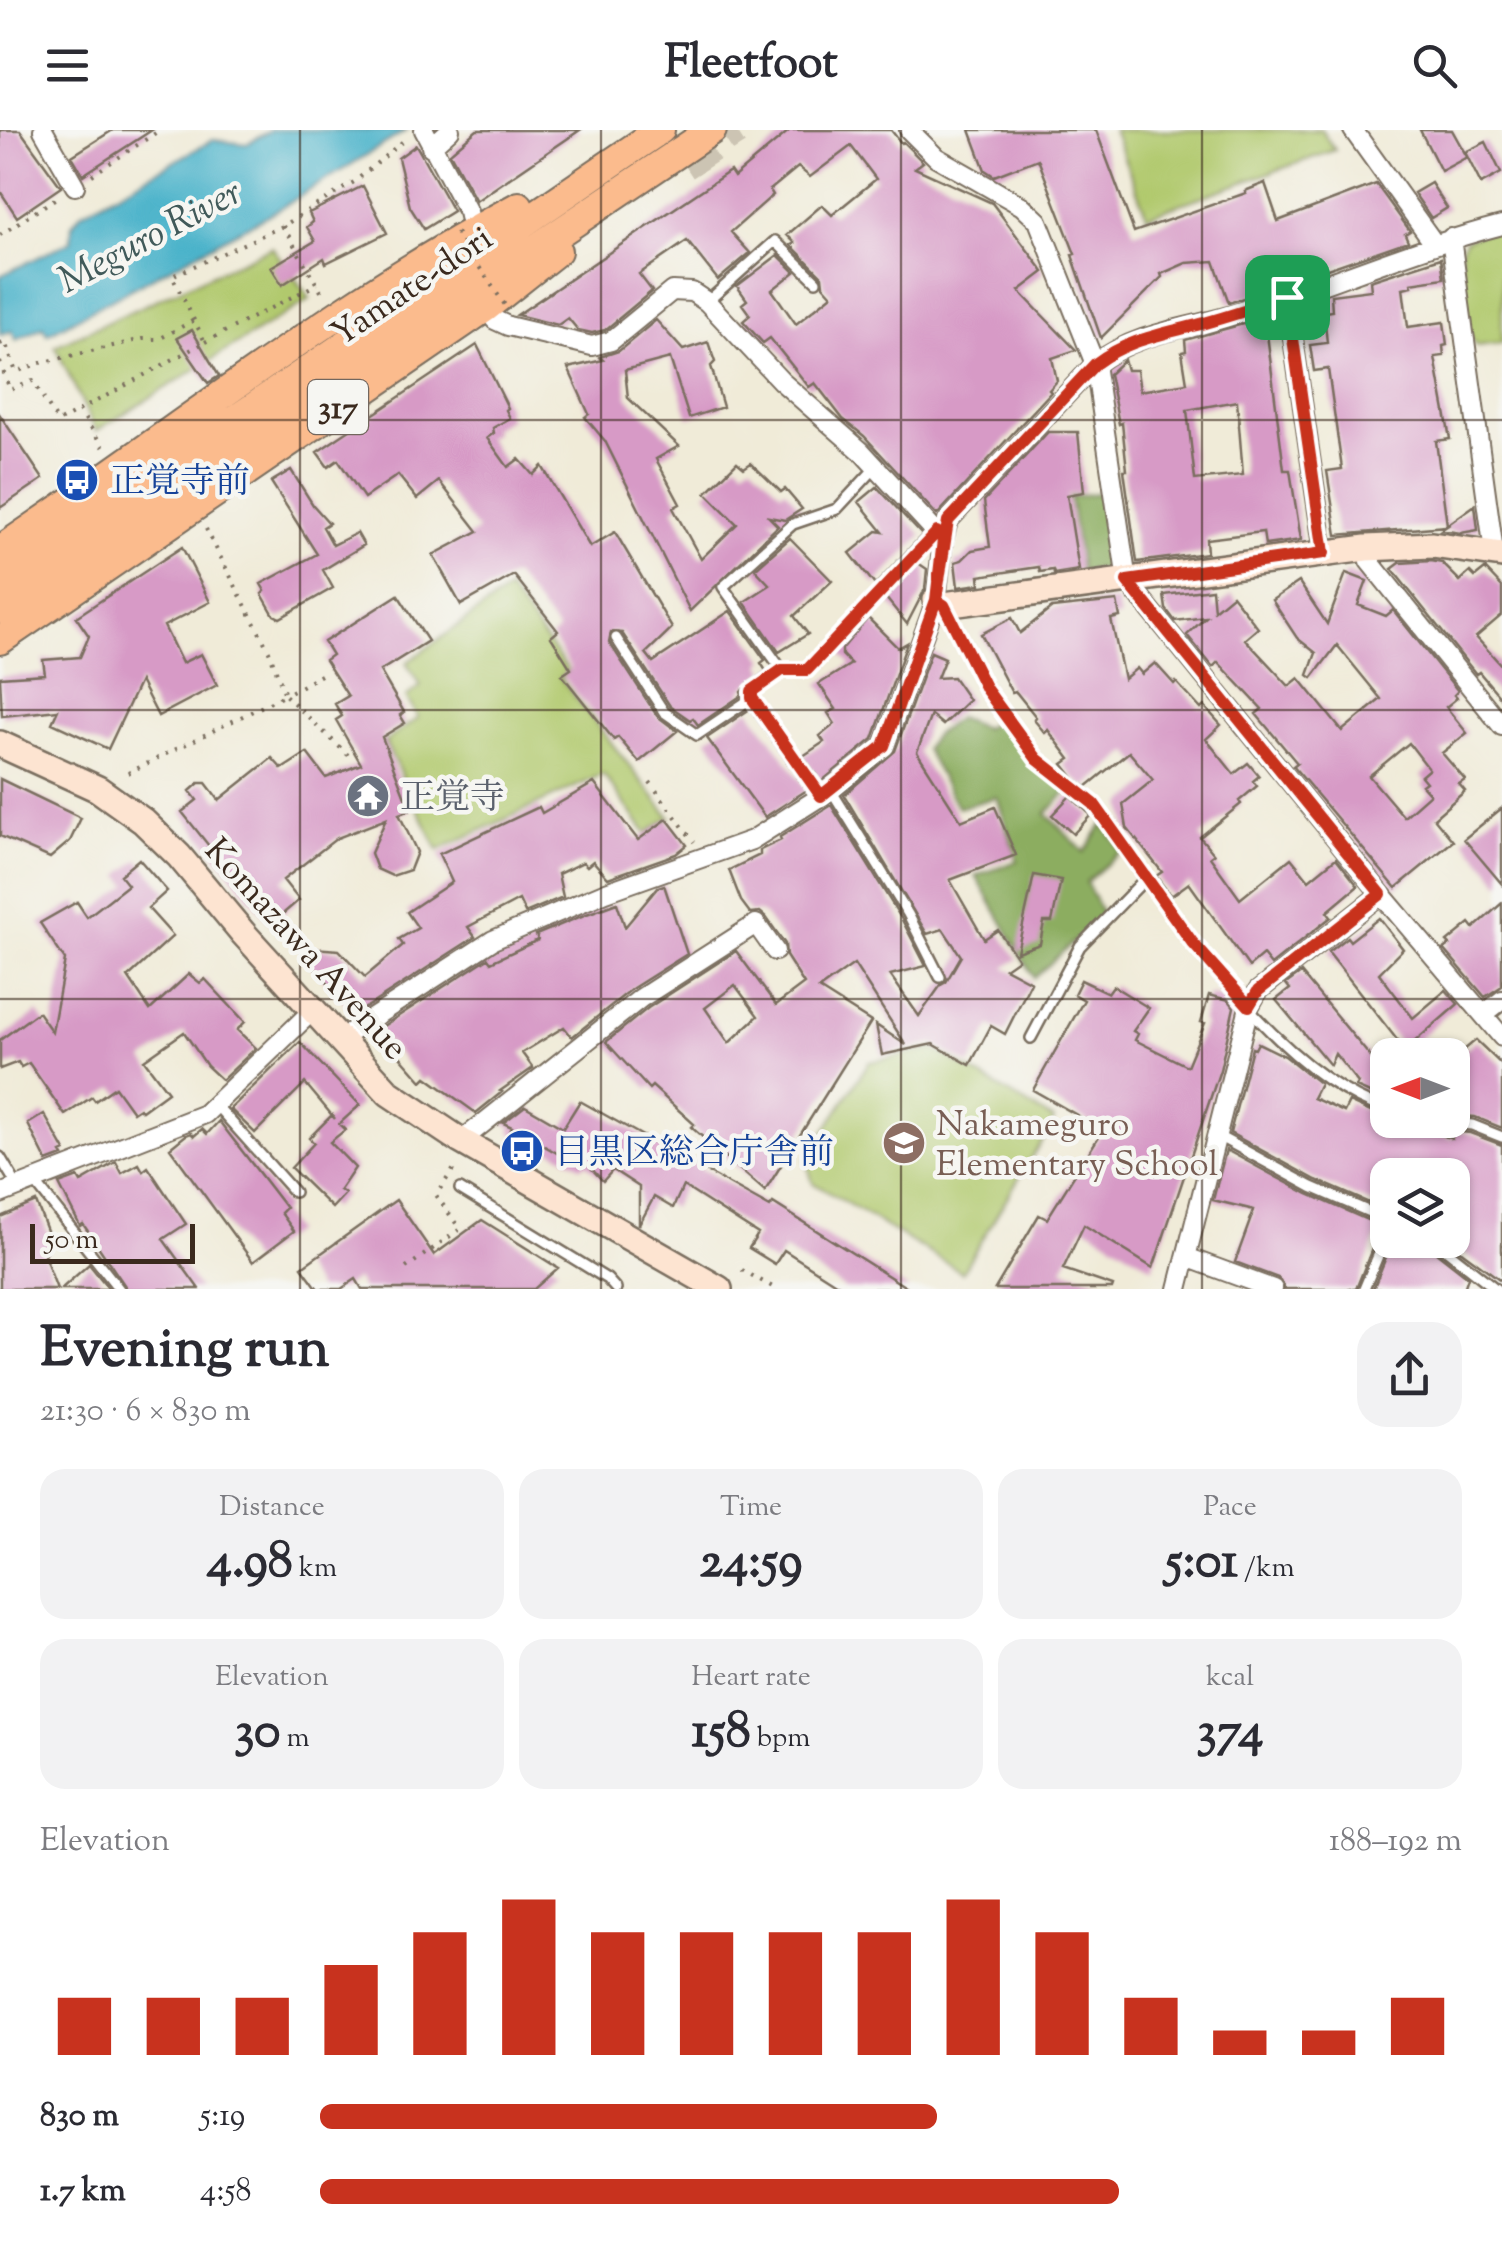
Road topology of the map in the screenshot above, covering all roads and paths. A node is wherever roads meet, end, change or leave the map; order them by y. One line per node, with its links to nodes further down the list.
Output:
1 (43, 130): 10 (street)
2 (408, 130): 12 (path)
3 (450, 130): 8 (street)
4 (712, 130): 9 (main road, 317)
5 (909, 130): 25 (street)
6 (1353, 130): 14 (street)
7 (656, 132): 13 (main road, 317); 35 (main road, Yamate-dori / 317)
8 (428, 138): 13 (street)
9 (666, 161): 19 (main road, 317); 38 (main road, Yamate-dori / 317)
10 (75, 186)
11 (1502, 224): 14 (street)
12 (283, 226): 16 (path); 21 (path)
13 (457, 230): 19 (path, bridge); 20 (main road, 317)
14 (1442, 240): 17 (street); 34 (street)
15 (816, 281): 18 (lane)
16 (317, 284): 20 (path); 22 (path)
17 (1287, 297): 25 (street); 33 (street)
18 (706, 302): 19 (street); 28 (street)
19 (496, 308): 40 (main road, 317)
20 (338, 318): 32 (main road, 317)
21 (194, 320): 22 (path); 23 (path)
22 (205, 342): 26 (path)
23 (0, 344)
24 (0, 362): 26 (path)
25 (1095, 364): 30 (street); 36 (street)
26 (79, 410): 27 (path)
27 (109, 456)
28 (877, 466): 30 (street); 41 (lane)
29 (203, 523): 43 (path)
30 (940, 536): 37 (street); 41 (lane)
31 (1366, 548): 33 (main road); 34 (main road); 45 (street)
32 (0, 550)
33 (1324, 553): 36 (main road)
34 (1498, 554)
35 (0, 580)
36 (1127, 581): 37 (main road); 53 (street)
37 (940, 602): 50 (street); 52 (lane)
38 (0, 608)
39 (616, 638): 44 (lane)
40 (0, 640)
41 (782, 670): 44 (lane)
42 (321, 675): 43 (path)
43 (285, 694): 47 (path); 48 (path)
44 (752, 698): 50 (lane)
45 (1502, 726)
46 (0, 744): 58 (main road, Komazawa Avenue)
47 (348, 755)
48 (128, 774)
49 (650, 782): 51 (path)
50 (826, 793): 51 (street); 55 (lane)
51 (702, 860): 62 (street)
52 (1146, 878): 57 (lane); 61 (lane)
53 (1381, 894): 57 (street); 59 (street)
54 (775, 951): 68 (street)
55 (940, 977)
56 (1502, 1000): 59 (street)
57 (1249, 1006): 64 (lane); 66 (street)
58 (312, 1011): 62 (main road, Komazawa Avenue); 63 (street)
59 (1484, 1014): 60 (street)
60 (1502, 1037)
61 (1031, 1038)
62 (340, 1039): 68 (main road, Komazawa Avenue)
63 (216, 1104): 70 (street); 72 (lane)
64 (1370, 1105)
65 (1470, 1126): 67 (lane)
66 (1218, 1136): 73 (lane); 74 (street)
67 (1502, 1138)
68 (460, 1152): 77 (path); 79 (main road, Komazawa Avenue)
69 (0, 1157): 70 (lane)
70 (18, 1188): 80 (lane)
71 (460, 1189): 81 (lane)
72 (294, 1192)
73 (1370, 1212)
74 (1186, 1257): 84 (street); 85 (street)
75 (1377, 1258): 86 (lane)
76 (1457, 1258): 87 (lane)
77 (406, 1268)
78 (742, 1270): 83 (path)
79 (678, 1279): 82 (main road, Komazawa Avenue)
80 (119, 1289)
81 (616, 1289)
82 (719, 1289)
83 (776, 1289)
84 (1178, 1289)
85 (1272, 1289)
86 (1364, 1289)
87 (1496, 1289)

